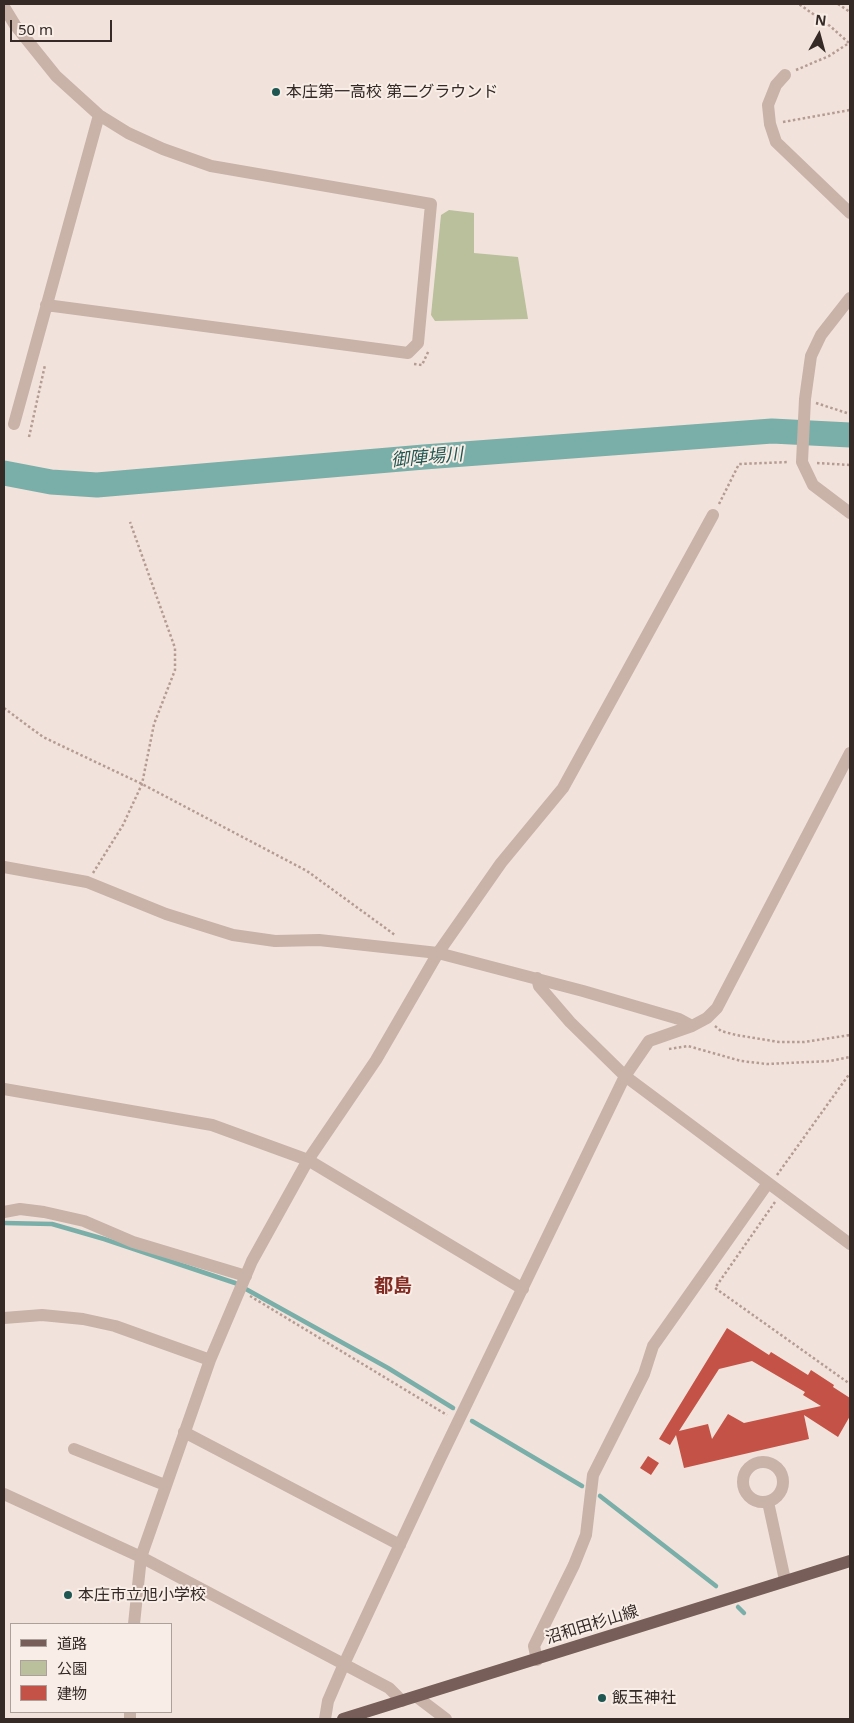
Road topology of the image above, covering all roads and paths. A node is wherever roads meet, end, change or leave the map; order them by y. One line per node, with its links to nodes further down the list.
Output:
1 (799, 4): 5 (path)
2 (838, 4): 4 (path)
3 (4, 7): 8 (street)
4 (850, 12)
5 (850, 44): 6 (path)
6 (785, 75): 9 (street)
7 (850, 110): 9 (path)
8 (98, 114): 12 (street); 12 (street)
9 (770, 124): 10 (street)
10 (850, 213)
11 (850, 298): 16 (street)
12 (46, 305): 18 (street)
13 (430, 350): 15 (path)
14 (46, 363): 19 (path)
15 (413, 364)
16 (805, 399): 17 (path); 20 (street)
17 (850, 414)
18 (14, 424)
19 (29, 437)
20 (802, 457): 21 (path); 22 (street); 23 (path)
21 (850, 465)
22 (850, 513)
23 (713, 515): 31 (street)
24 (130, 522): 27 (path)
25 (4, 708): 27 (path)
26 (850, 753): 33 (street)
27 (142, 784): 29 (path); 30 (path)
28 (4, 867): 29 (street)
29 (87, 882): 30 (street)
30 (417, 950): 31 (street)
31 (438, 953): 32 (street); 41 (street)
32 (537, 978): 34 (street); 39 (street)
33 (707, 1018): 34 (street); 35 (path)
34 (692, 1026): 39 (street)
35 (850, 1035)
36 (665, 1050): 37 (path)
37 (850, 1057)
38 (850, 1072): 42 (path)
39 (625, 1076): 42 (street); 47 (street)
40 (4, 1089): 41 (street)
41 (308, 1160): 46 (street); 47 (street)
42 (768, 1183): 43 (street); 63 (street)
43 (782, 1193): 45 (street); 51 (path)
44 (4, 1212): 46 (street)
45 (850, 1244)
46 (246, 1276): 48 (street)
47 (523, 1289): 52 (street)
48 (240, 1291): 50 (street); 52 (path)
49 (4, 1318): 50 (street)
50 (210, 1360): 53 (street)
51 (850, 1384)
52 (458, 1422): 58 (street)
53 (184, 1432): 55 (street); 58 (street)
54 (74, 1449): 55 (street)
55 (165, 1485): 59 (street)
56 (4, 1494): 59 (street)
57 (768, 1502): 61 (street)
58 (400, 1545): 64 (street)
59 (141, 1557): 62 (street); 64 (street)
60 (850, 1561): 61 (main road, 沼和田杉山線)
61 (785, 1580): 63 (main road, 沼和田杉山線)
62 (134, 1623)
63 (537, 1660): 65 (main road, 沼和田杉山線)
64 (344, 1664): 66 (street); 67 (street)
65 (416, 1697): 66 (main road, 沼和田杉山線); 69 (street)
66 (402, 1701): 68 (main road, 沼和田杉山線)
67 (325, 1719)
68 (343, 1719)
69 (446, 1719)

